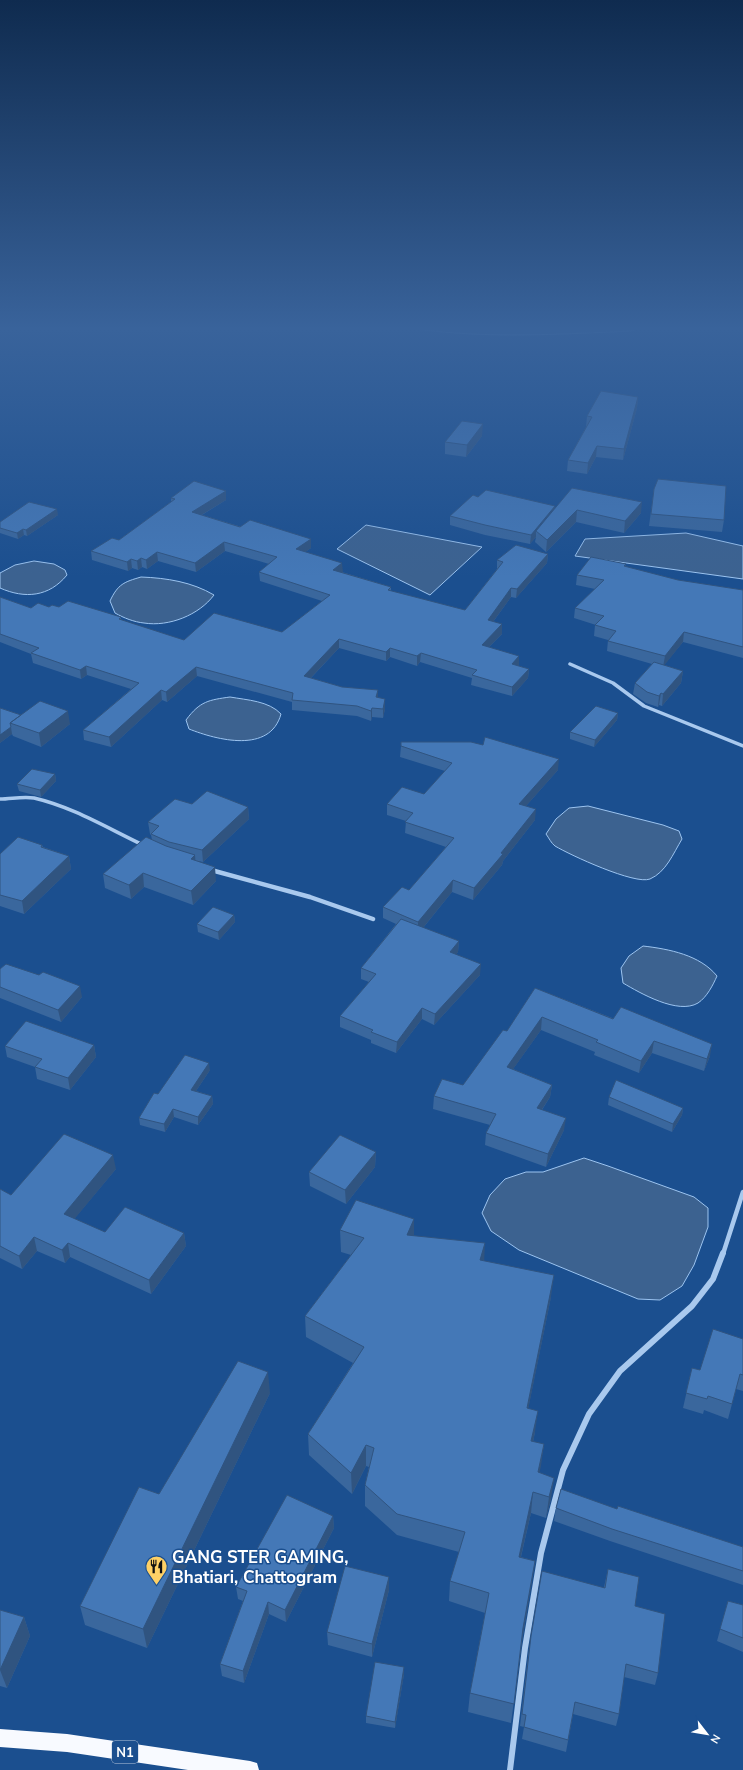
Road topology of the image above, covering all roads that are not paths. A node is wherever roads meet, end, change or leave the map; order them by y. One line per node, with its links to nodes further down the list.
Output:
1 (570, 664): 2 (street)
2 (743, 746)
3 (0, 799): 4 (street)
4 (147, 847)
5 (205, 868): 6 (street)
6 (373, 920)
7 (743, 1192): 10 (street)
8 (0, 1738): 9 (highway, N1)
9 (250, 1770)
10 (510, 1770)

